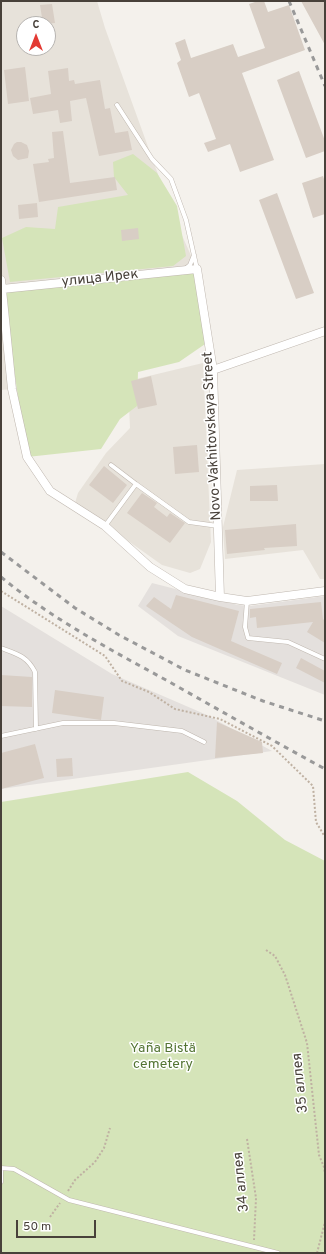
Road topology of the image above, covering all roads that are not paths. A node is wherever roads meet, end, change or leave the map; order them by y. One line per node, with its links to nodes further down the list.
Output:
1 (117, 105): 2 (lane, Novo-Vakhitovskaya Street)
2 (194, 254): 3 (lane, Novo-Vakhitovskaya Street); 4 (lane)
3 (197, 269): 4 (street, улица Ирек); 8 (street, Novo-Vakhitovskaya Street)
4 (183, 270): 6 (street, улица Ирек)
5 (1, 280): 6 (street)
6 (2, 289): 11 (street)
7 (325, 332): 8 (street)
8 (213, 370): 12 (street, Novo-Vakhitovskaya Street)
9 (111, 465): 10 (lane)
10 (136, 484): 11 (lane); 12 (lane)
11 (105, 526): 14 (street)
12 (218, 526): 14 (street, Novo-Vakhitovskaya Street)
13 (325, 591): 15 (street)
14 (220, 597): 15 (street)
15 (247, 601): 17 (lane)
16 (1, 648): 18 (lane)
17 (325, 660)
18 (36, 729): 19 (lane); 20 (lane)
19 (1, 736)
20 (204, 742)
21 (1, 1168): 24 (lane)
22 (1, 1171): 23 (lane)
23 (1, 1182)
24 (278, 1253)

